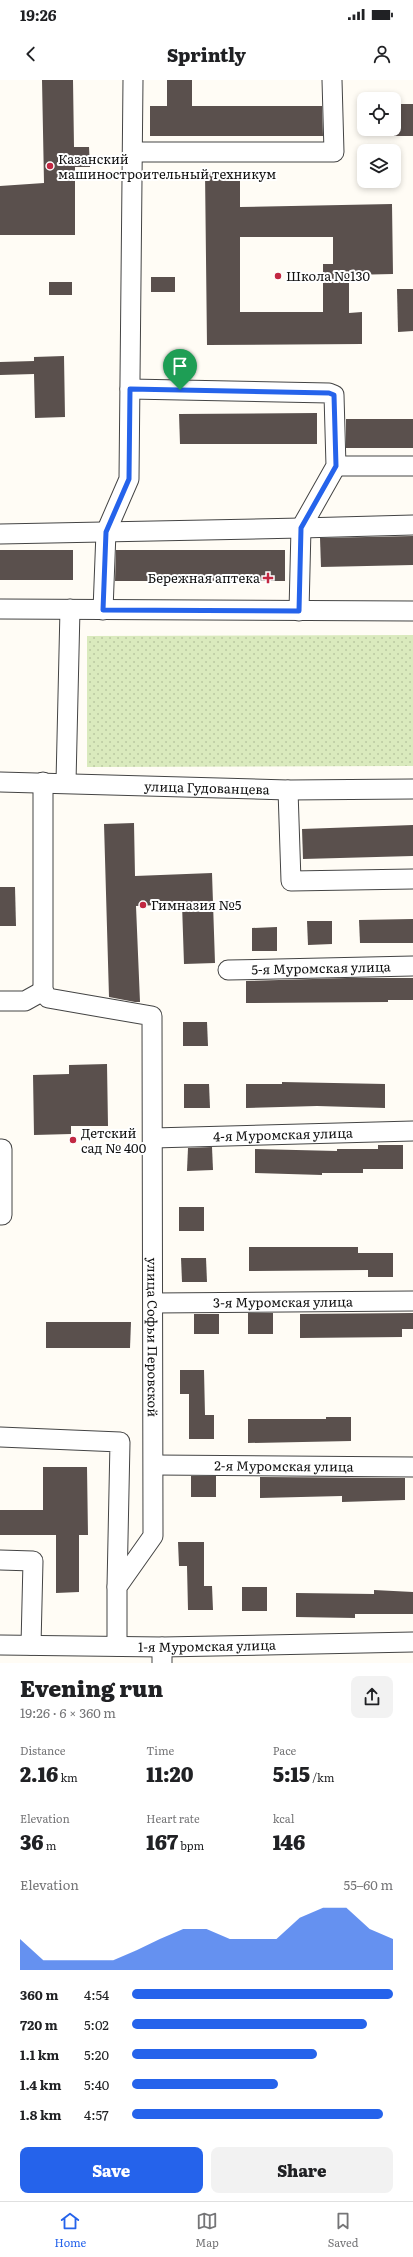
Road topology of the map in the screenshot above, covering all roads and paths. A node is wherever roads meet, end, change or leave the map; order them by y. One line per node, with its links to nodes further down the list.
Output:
1 (133, 80): 3 (street)
2 (332, 80): 3 (street)
3 (133, 152): 4 (street)
4 (130, 389): 5 (street); 9 (street)
5 (336, 466): 6 (street); 8 (street)
6 (413, 466)
7 (413, 525): 8 (street)
8 (301, 528): 9 (street); 14 (street)
9 (106, 532): 10 (street); 13 (street)
10 (0, 534)
11 (0, 609): 12 (street)
12 (70, 609): 13 (street); 18 (street)
13 (103, 610): 14 (street)
14 (299, 611): 15 (street)
15 (413, 611)
16 (0, 782): 17 (street, улица Гудованцева)
17 (43, 782): 18 (street, улица Гудованцева); 24 (street)
18 (66, 782): 20 (street, улица Гудованцева)
19 (413, 789): 20 (street, улица Гудованцева)
20 (288, 790): 21 (street)
21 (413, 879)
22 (413, 966): 23 (street, 5-я Муромская улица)
23 (228, 970)
24 (43, 992): 25 (street); 27 (street, улица Софьи Перовской)
25 (0, 1001)
26 (413, 1131): 27 (street, 4-я Муромская улица)
27 (153, 1138): 31 (street, улица Софьи Перовской)
28 (0, 1149): 29 (street)
29 (0, 1215)
30 (413, 1301): 31 (street, 3-я Муромская улица)
31 (154, 1303): 33 (street, улица Софьи Перовской)
32 (0, 1437): 36 (street)
33 (155, 1465): 34 (street, 2-я Муромская улица); 36 (street, улица Софьи Перовской)
34 (413, 1467)
35 (0, 1560): 39 (street)
36 (116, 1587): 40 (street)
37 (413, 1642): 41 (street, 1-я Муромская улица)
38 (0, 1645): 39 (street, 1-я Муромская улица)
39 (31, 1645): 40 (street, 1-я Муромская улица)
40 (117, 1646): 41 (street, 1-я Муромская улица)
41 (162, 1655)

